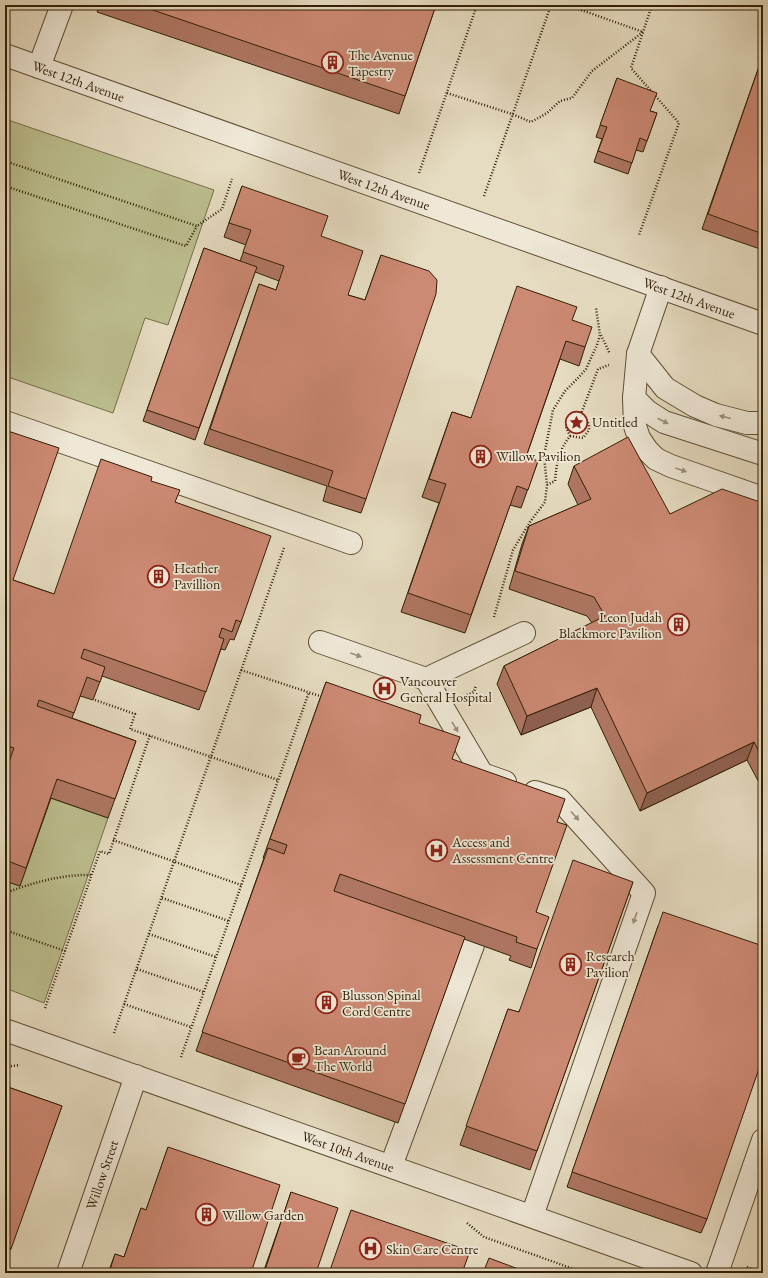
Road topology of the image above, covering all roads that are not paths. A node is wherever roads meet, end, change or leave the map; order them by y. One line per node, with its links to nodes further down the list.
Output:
1 (62, 5): 3 (street)
2 (5, 55): 3 (street, West 12th Avenue)
3 (39, 67): 4 (street, West 12th Avenue)
4 (661, 287): 5 (street, West 12th Avenue); 6 (street)
5 (763, 324)
6 (638, 354): 7 (street); 9 (street, one-way to 6)
7 (634, 398): 10 (street, one-way to 10); 11 (street, one-way to 11)
8 (5, 422): 12 (street)
9 (763, 423)
10 (763, 454)
11 (763, 498)
12 (351, 543)
13 (524, 633): 15 (street)
14 (320, 642): 15 (street, one-way to 15)
15 (426, 679): 21 (street, one-way to 21)
16 (473, 945): 20 (street)
17 (5, 1030): 18 (street, West 10th Avenue)
18 (136, 1076): 20 (street, West 10th Avenue); 22 (street, Willow Street)
19 (763, 1140): 24 (street)
20 (391, 1166): 21 (street, West 10th Avenue)
21 (532, 1216): 23 (street, West 10th Avenue)
22 (68, 1273)
23 (691, 1273)
24 (717, 1273)

